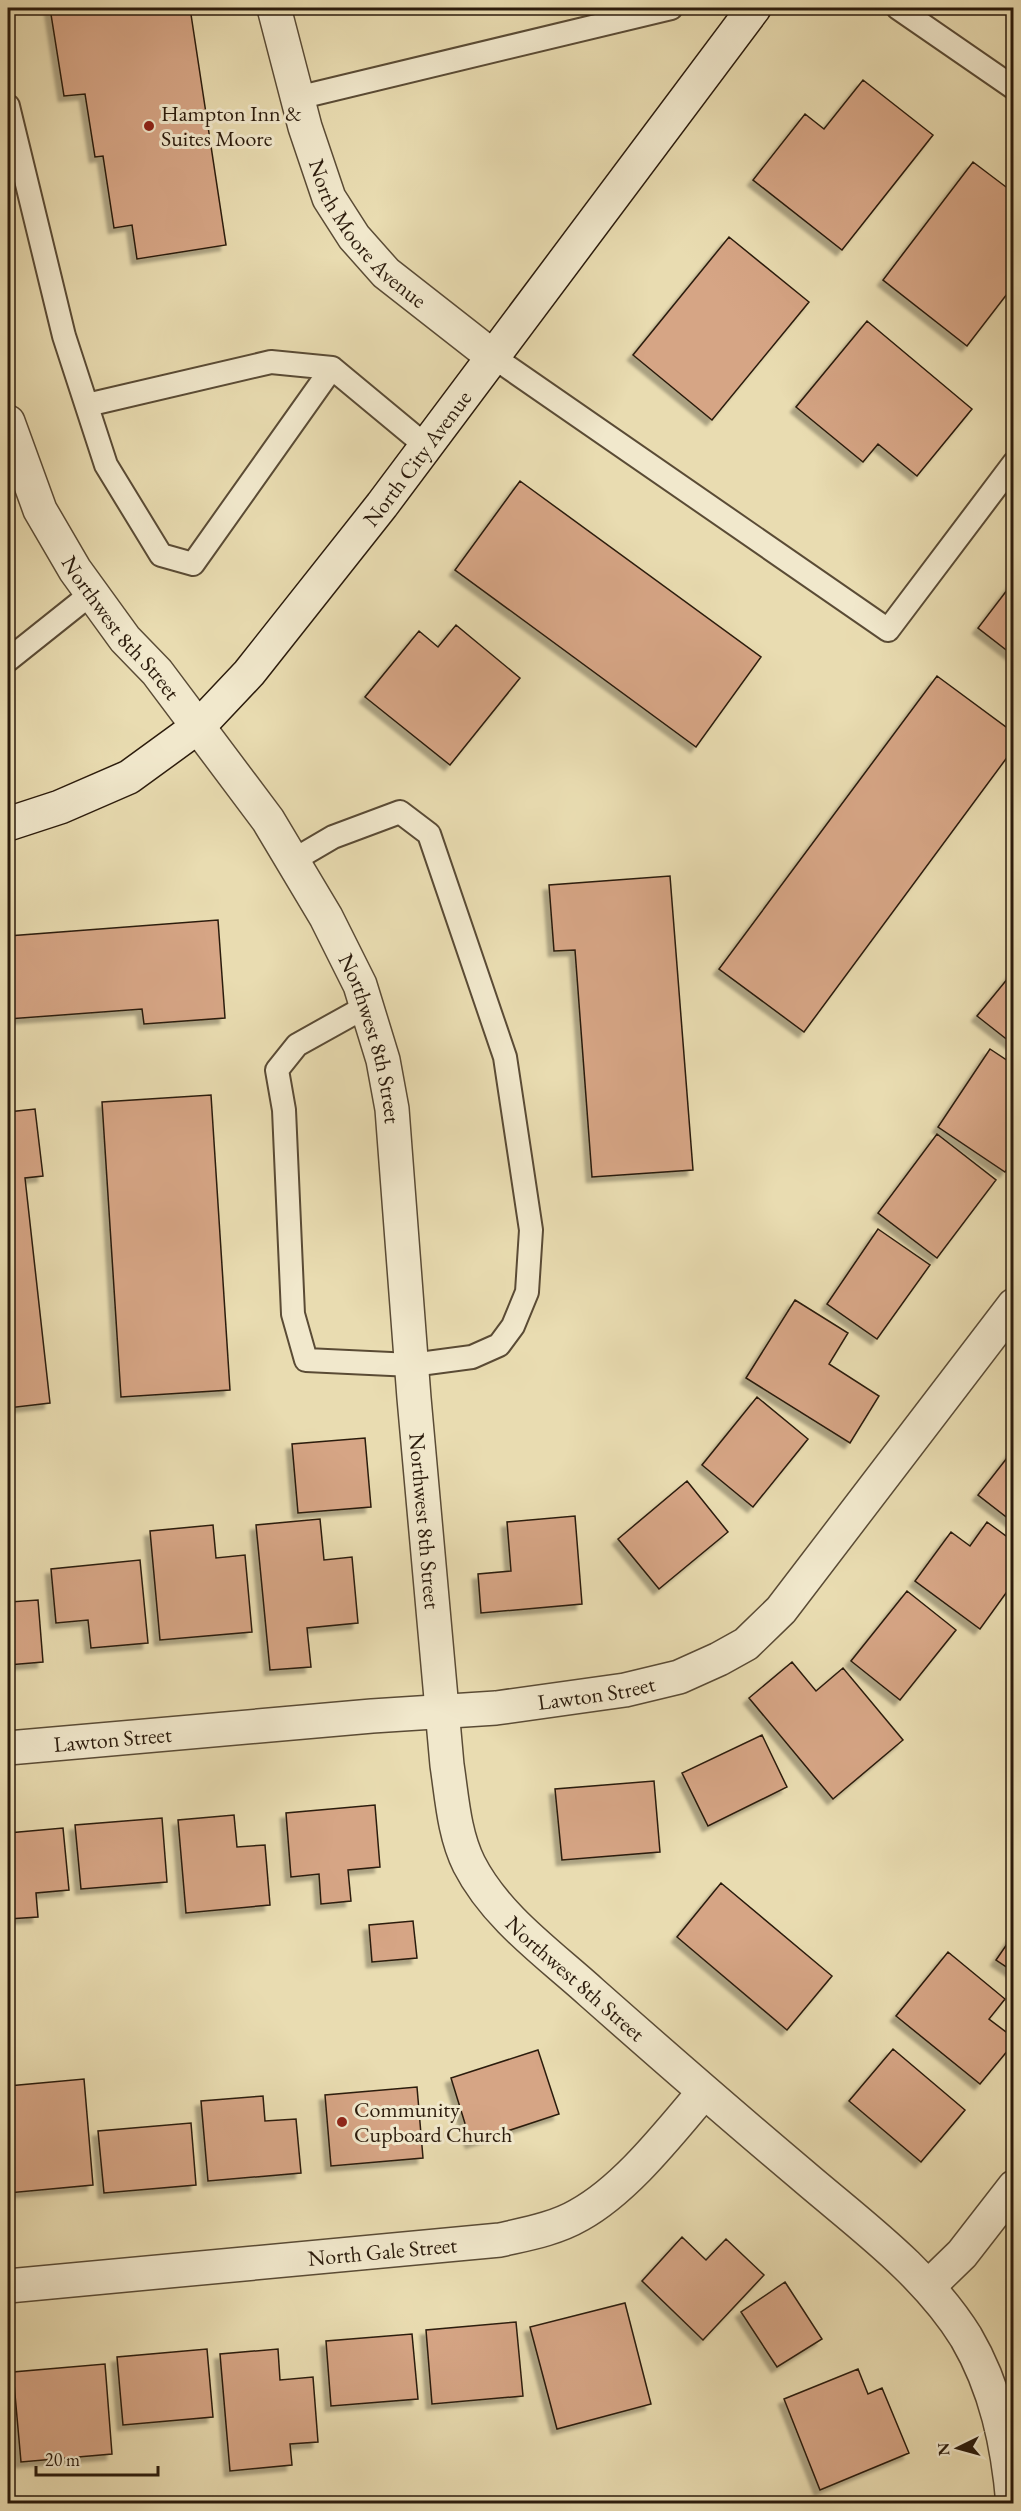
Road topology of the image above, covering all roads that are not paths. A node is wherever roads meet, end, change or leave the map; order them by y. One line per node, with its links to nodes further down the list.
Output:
1 (274, 8): 6 (street, North Moore Avenue)
2 (671, 8): 6 (lane)
3 (754, 8): 8 (street, North City Avenue)
4 (898, 8): 5 (lane)
5 (1014, 88)
6 (297, 98): 8 (street, North Moore Avenue)
7 (8, 106): 10 (lane)
8 (492, 356): 12 (street, North City Avenue); 13 (lane)
9 (332, 368): 10 (lane); 10 (lane); 12 (lane)
10 (87, 405)
11 (8, 422): 14 (street, Northwest 8th Street)
12 (426, 446): 16 (street, North City Avenue)
13 (1014, 463)
14 (92, 593): 15 (lane); 16 (street, Northwest 8th Street)
15 (8, 660)
16 (199, 726): 17 (street, North City Avenue); 18 (street, Northwest 8th Street)
17 (8, 824)
18 (292, 861): 19 (street, Northwest 8th Street); 21 (lane)
19 (367, 1006): 21 (street, Northwest 8th Street); 21 (lane)
20 (1014, 1305): 22 (street, Lawton Street)
21 (412, 1365): 22 (street, Northwest 8th Street)
22 (442, 1711): 23 (street, Lawton Street); 24 (street, Northwest 8th Street)
23 (8, 1748)
24 (704, 2092): 26 (street, North Gale Street); 27 (street, Northwest 8th Street)
25 (1014, 2187): 27 (street)
26 (8, 2286)
27 (928, 2287): 28 (street, Northwest 8th Street)
28 (1012, 2504)

